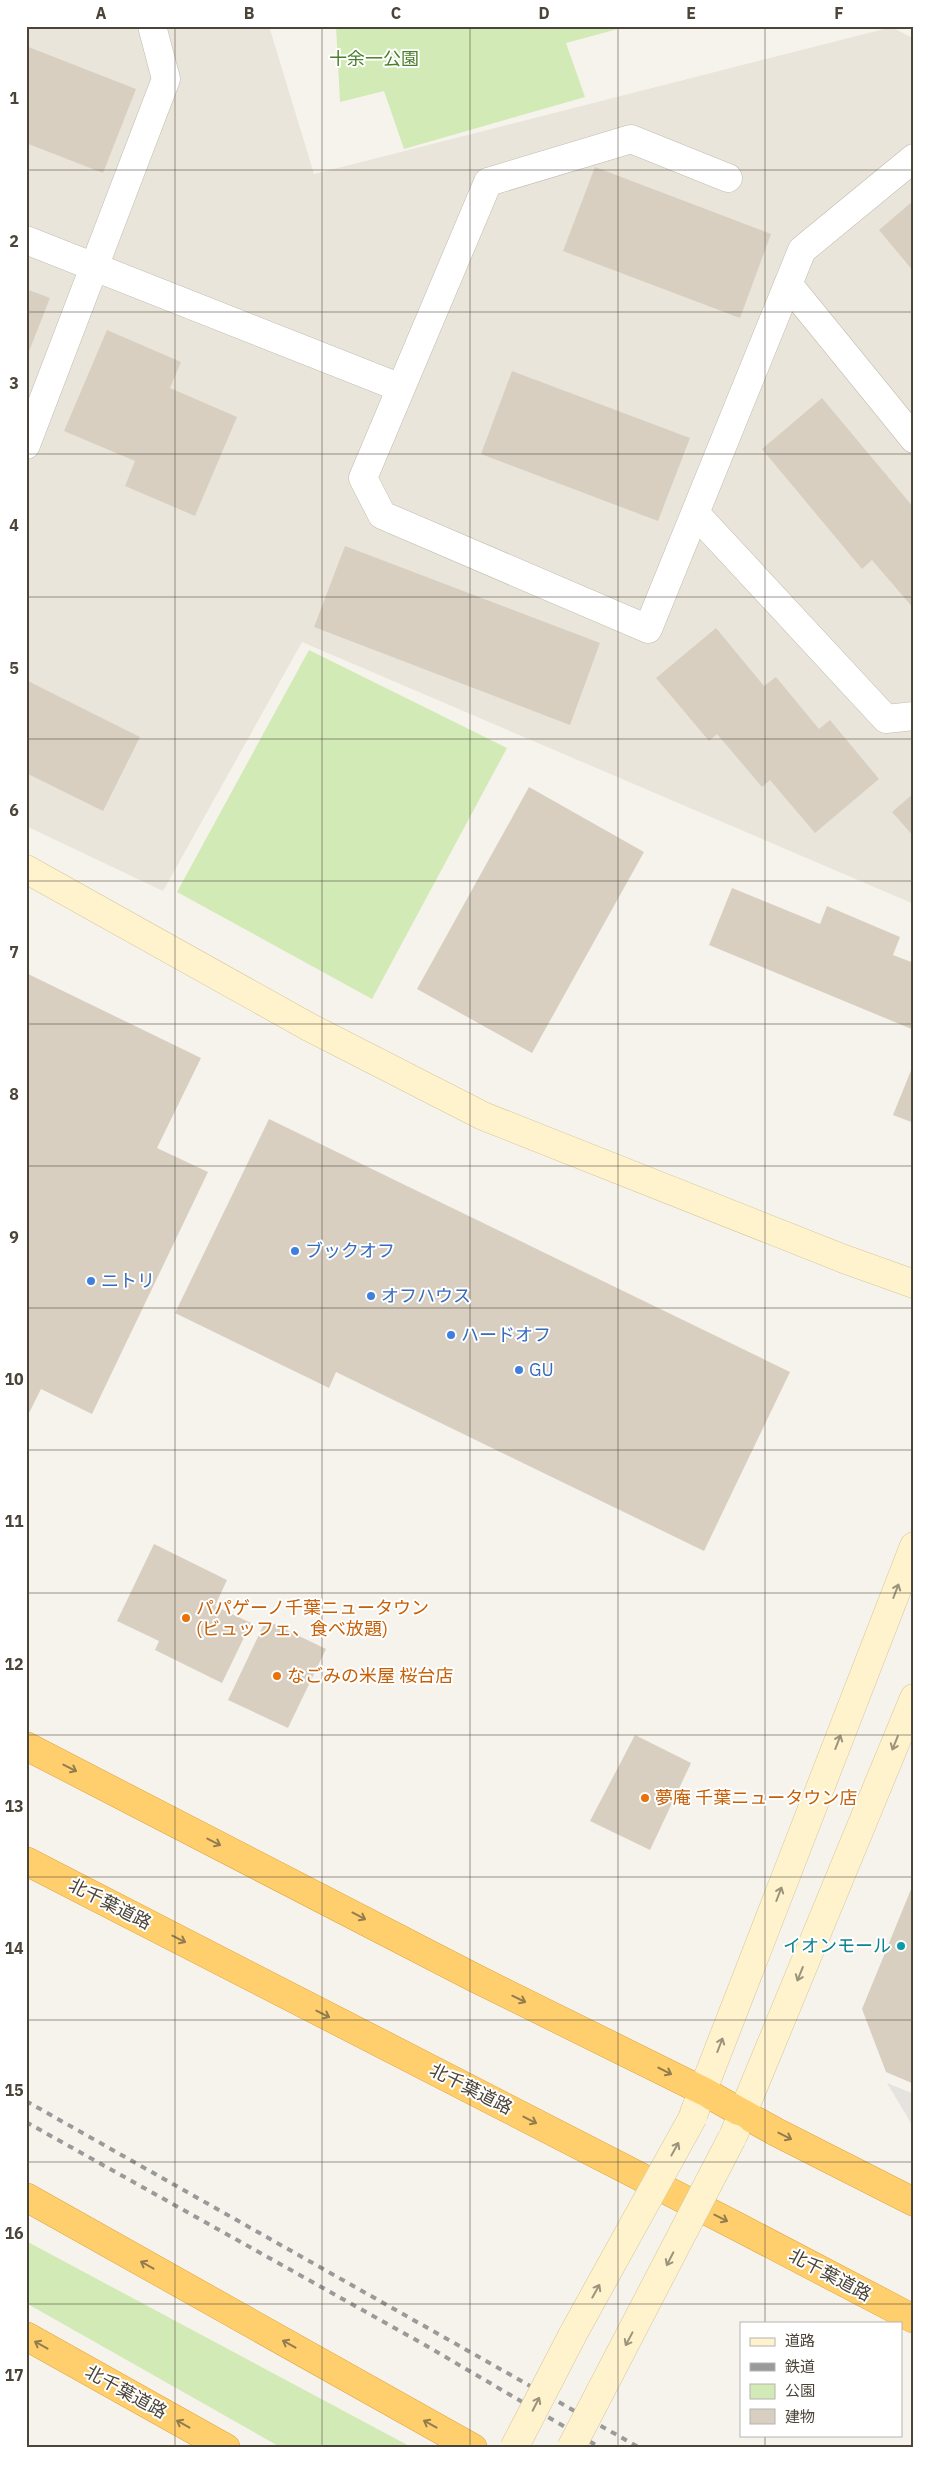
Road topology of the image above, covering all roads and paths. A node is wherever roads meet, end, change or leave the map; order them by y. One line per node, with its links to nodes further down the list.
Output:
1 (152, 26): 5 (street)
2 (914, 158): 6 (street)
3 (728, 178): 7 (street)
4 (26, 240): 5 (street)
5 (95, 268): 7 (street); 9 (street)
6 (788, 284): 8 (street); 10 (street)
7 (401, 388): 10 (street)
8 (914, 439)
9 (26, 445)
10 (695, 513): 11 (street)
11 (914, 716)
12 (26, 869): 13 (street)
13 (914, 1284)
14 (914, 1546): 18 (street, one-way to 14)
15 (914, 1698): 19 (street, one-way to 19)
16 (26, 1746): 18 (highway, one-way to 18)
17 (26, 1861): 22 (highway, 北千葉道路, one-way to 22)
18 (703, 2091): 19 (highway); 26 (street, one-way to 18, bridge)
19 (742, 2113): 21 (highway, one-way to 21); 27 (street, one-way to 27, bridge)
20 (26, 2197): 25 (highway, one-way to 20)
21 (914, 2202)
22 (914, 2319)
23 (26, 2336): 24 (highway, 北千葉道路, one-way to 23)
24 (226, 2448)
25 (473, 2448)
26 (514, 2448)
27 (571, 2448)

